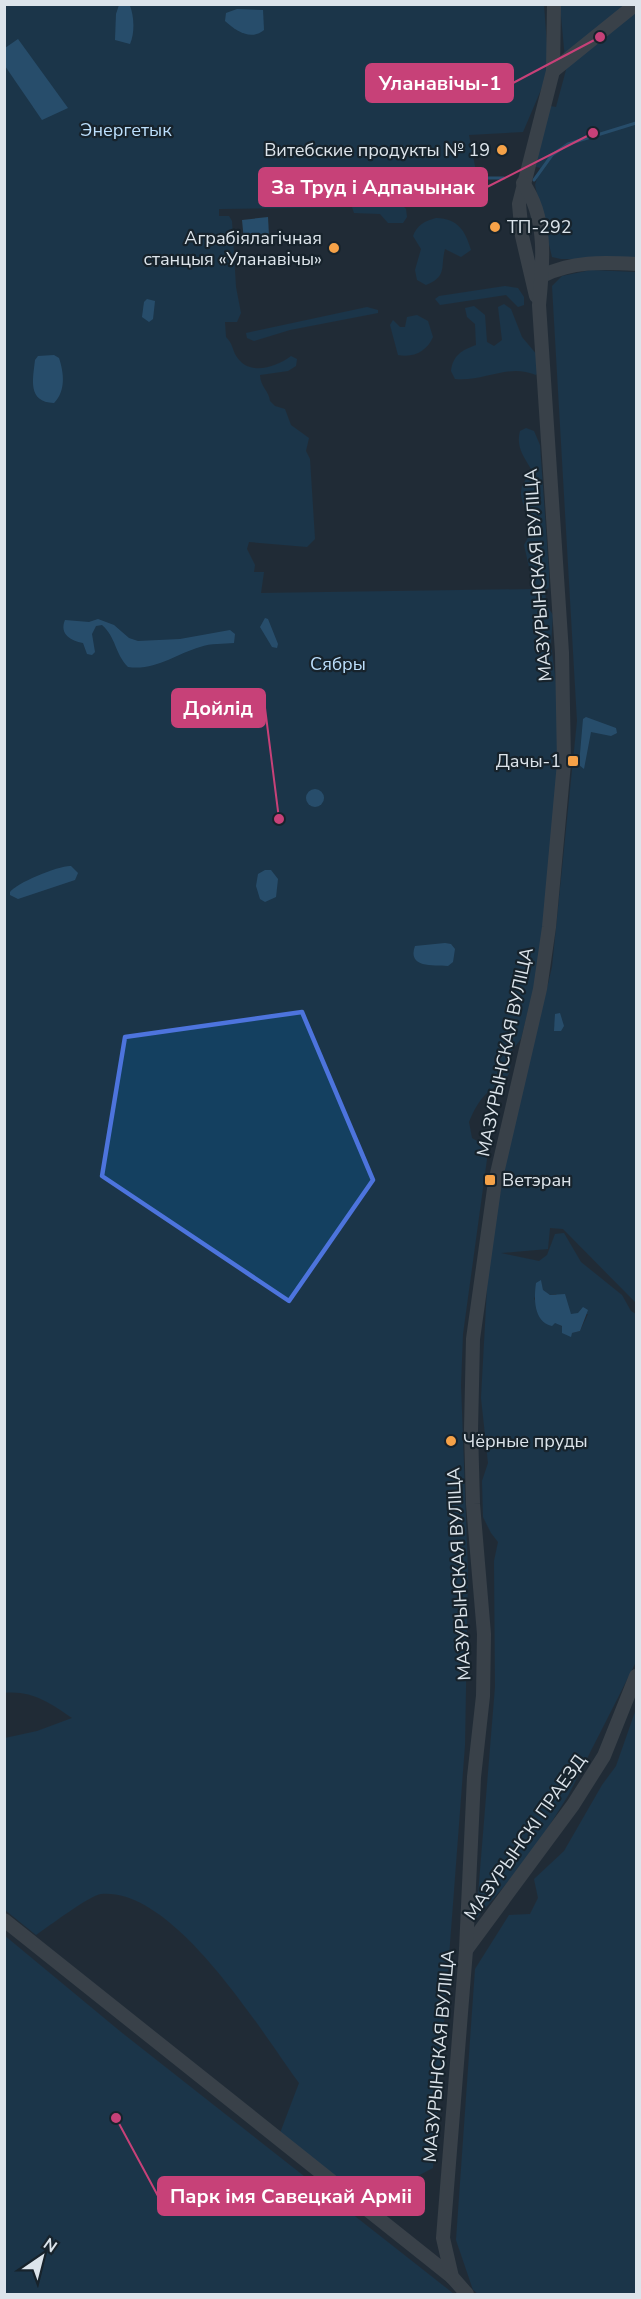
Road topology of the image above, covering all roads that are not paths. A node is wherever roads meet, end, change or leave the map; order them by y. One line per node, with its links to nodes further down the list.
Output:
1 (554, 4): 3 (street)
2 (636, 4): 3 (street)
3 (553, 71): 4 (street)
4 (524, 183): 6 (street); 6 (street)
5 (636, 264): 6 (street)
6 (537, 275): 9 (street, МАЗУРЫНСКАЯ ВУЛІЦА)
7 (636, 1676): 9 (street, МАЗУРЫНСКІ ПРАЕЗД)
8 (4, 1920): 11 (street)
9 (466, 1950): 10 (street, МАЗУРЫНСКАЯ ВУЛІЦА)
10 (443, 2238): 11 (street); 12 (street, МАЗУРЫНСКАЯ ВУЛІЦА)
11 (414, 2247): 12 (street)
12 (452, 2277): 13 (street, МАЗУРЫНСКАЯ ВУЛІЦА)
13 (467, 2295)

